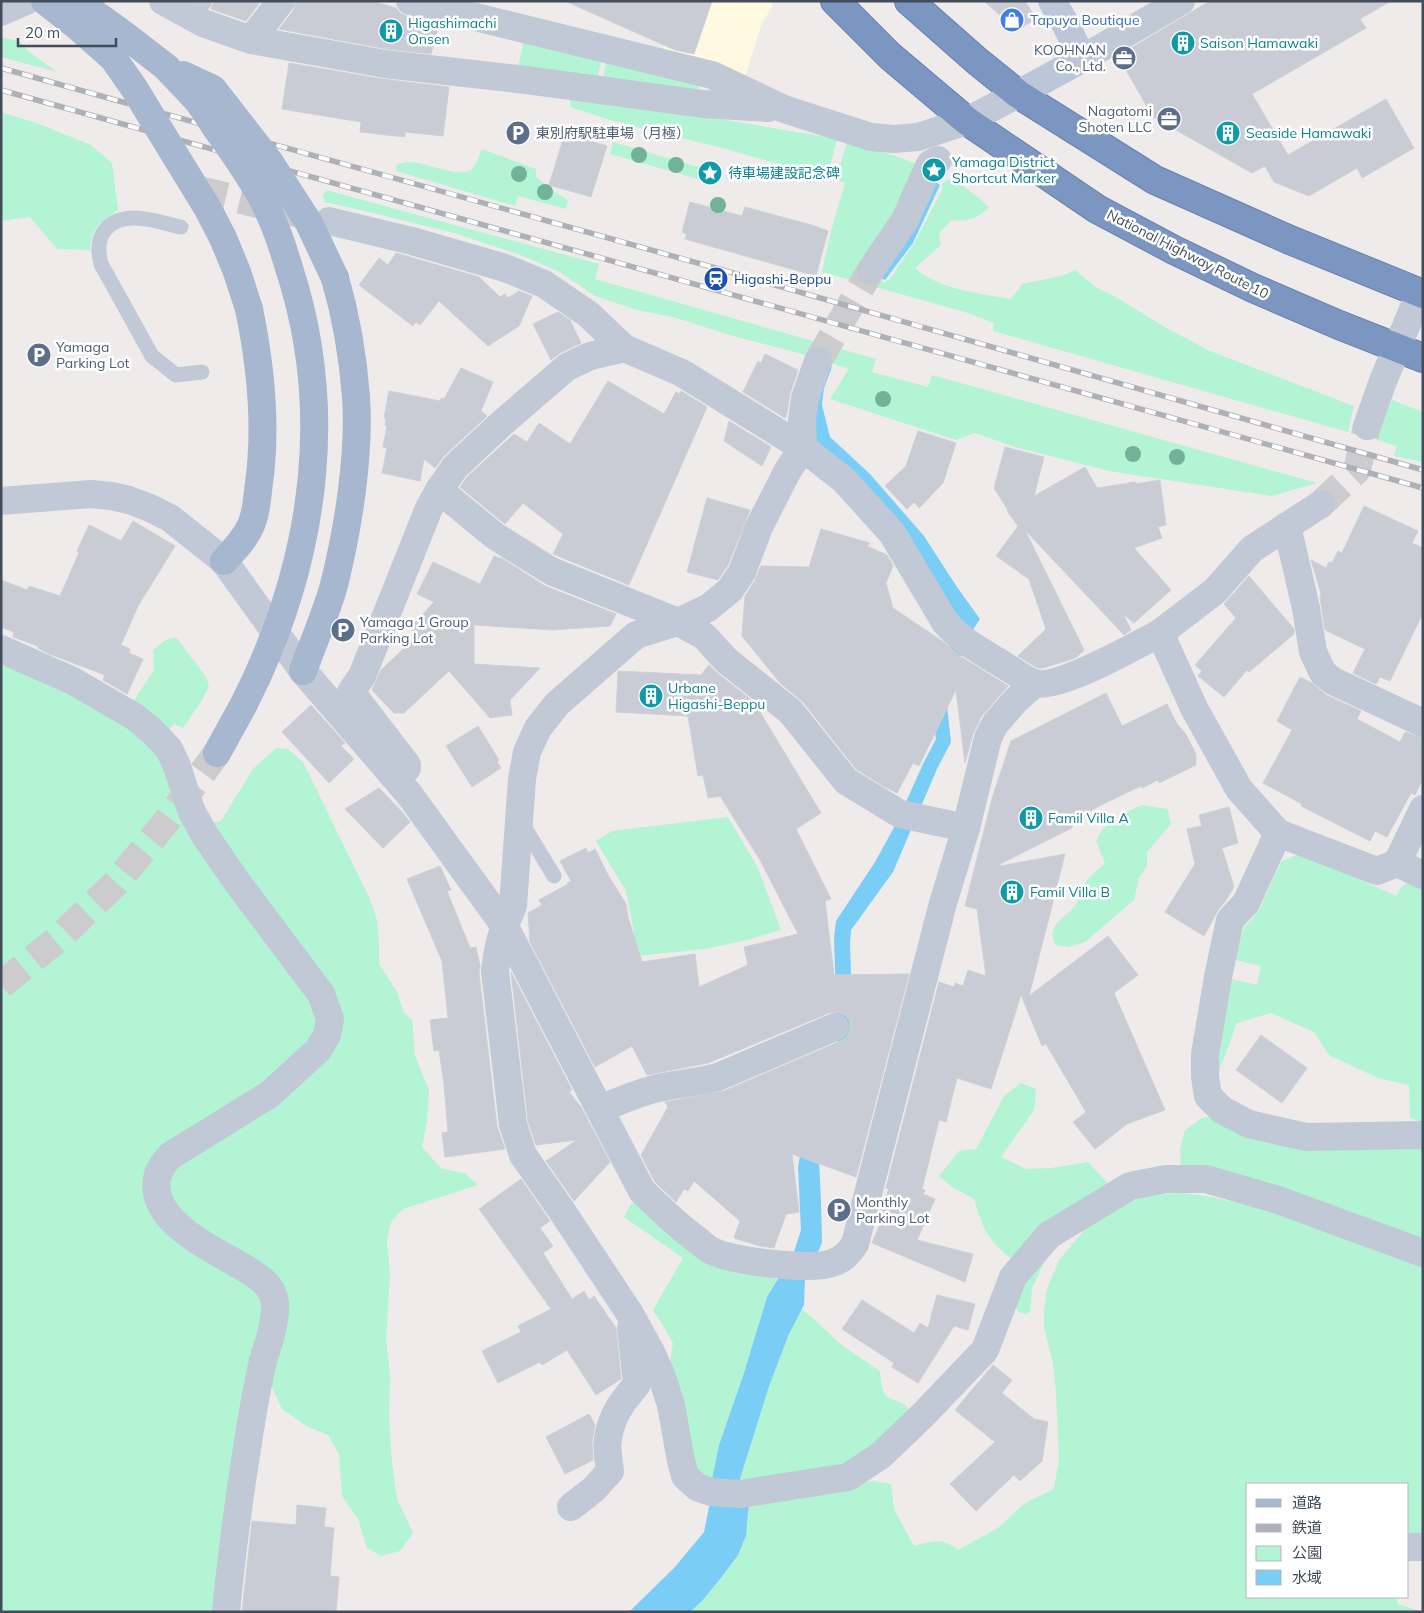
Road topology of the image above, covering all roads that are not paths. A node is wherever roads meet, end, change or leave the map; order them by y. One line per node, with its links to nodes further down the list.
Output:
1 (26, 1): 12 (street)
2 (45, 1): 35 (main road, bridge)
3 (75, 1): 15 (main road)
4 (163, 1): 11 (street)
5 (282, 1): 13 (street)
6 (410, 1): 17 (street)
7 (835, 1): 18 (highway, National Highway Route 10)
8 (909, 1): 16 (highway)
9 (1052, 1): 14 (street)
10 (1181, 1): 14 (street)
11 (199, 9): 13 (street)
12 (1, 12)
13 (251, 40): 17 (street)
14 (1082, 59): 16 (street)
15 (166, 67): 39 (main road, bridge); 42 (main road, bridge)
16 (1018, 94): 18 (street); 23 (highway)
17 (784, 109): 18 (street)
18 (967, 121): 24 (highway, National Highway Route 10)
19 (938, 160): 22 (street)
20 (329, 221): 25 (street)
21 (181, 226): 28 (lane)
22 (871, 270)
23 (1421, 294): 24 (street)
24 (1397, 347): 26 (highway, National Highway Route 10); 29 (street)
25 (624, 348): 30 (street); 31 (street)
26 (1423, 358)
27 (818, 361): 30 (street)
28 (202, 372)
29 (1367, 426)
30 (803, 448): 36 (street); 40 (street)
31 (439, 490): 36 (street); 43 (street)
32 (1, 501): 35 (street)
33 (1321, 504): 34 (street)
34 (1287, 526): 37 (street); 41 (street)
35 (224, 560): 39 (street)
36 (678, 622): 45 (street); 46 (street)
37 (1160, 632): 40 (street); 47 (street)
38 (1, 649): 60 (street)
39 (303, 671): 43 (street)
40 (1035, 683): 46 (street)
41 (1423, 723)
42 (218, 753)
43 (409, 794): 51 (street)
44 (1423, 809): 48 (street)
45 (520, 819): 50 (lane); 51 (street)
46 (966, 828): 53 (street)
47 (1278, 833): 48 (street); 54 (street)
48 (1396, 863): 49 (street)
49 (1423, 875)
50 (554, 876)
51 (504, 925): 53 (street); 56 (street)
52 (835, 1027): 53 (street)
53 (600, 1109)
54 (1423, 1135)
55 (1423, 1253): 56 (street)
56 (630, 1314): 57 (street)
57 (571, 1507)
58 (1409, 1547): 59 (street)
59 (1423, 1547)
60 (226, 1612)

